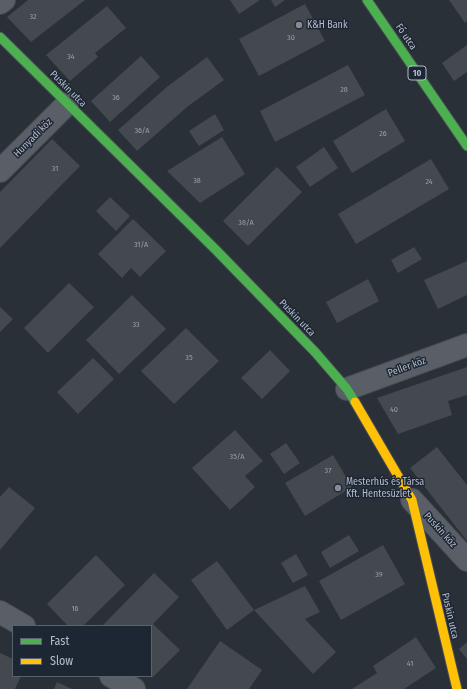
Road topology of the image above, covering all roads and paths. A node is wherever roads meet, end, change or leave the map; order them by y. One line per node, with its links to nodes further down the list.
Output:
1 (4, 0): 3 (street)
2 (367, 0): 6 (street, Fő utca / 10)
3 (0, 2)
4 (0, 37): 5 (street, Puskin utca)
5 (67, 104): 7 (street, Hunyadi köz); 9 (street, Puskin utca)
6 (467, 146)
7 (0, 171)
8 (467, 345): 9 (street, Peller köz)
9 (347, 389): 10 (street, Puskin utca)
10 (412, 500): 11 (street, Puskin köz); 16 (street, Puskin utca)
11 (467, 560)
12 (0, 612): 13 (street)
13 (22, 625)
14 (113, 677): 15 (street)
15 (134, 689)
16 (457, 689)

